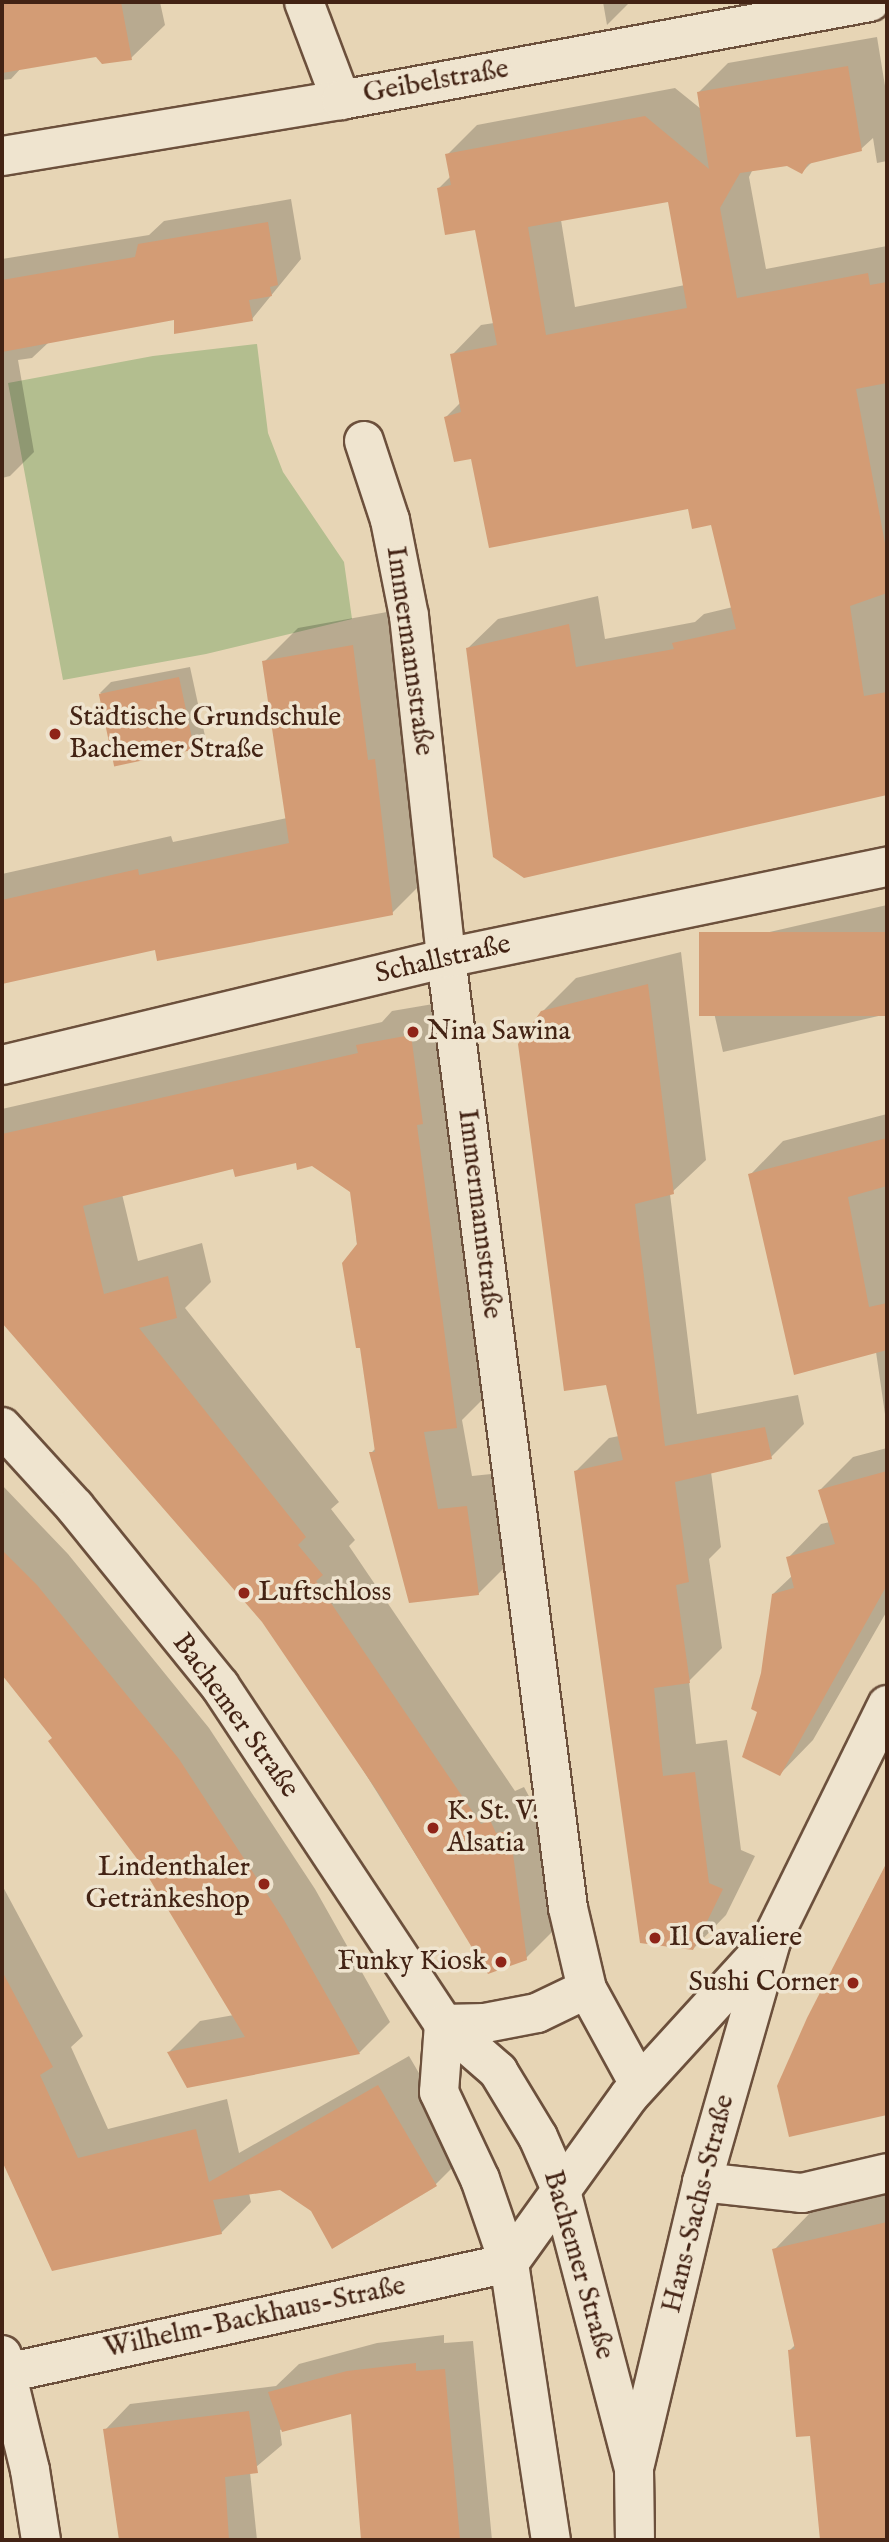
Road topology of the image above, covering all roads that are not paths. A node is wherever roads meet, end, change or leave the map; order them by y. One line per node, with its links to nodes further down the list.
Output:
1 (304, 2): 3 (street)
2 (870, 2): 3 (street, Geibelstraße)
3 (341, 100): 4 (street, Geibelstraße)
4 (2, 156)
5 (364, 441): 7 (street, Immermannstraße)
6 (887, 867): 7 (street, Schallstraße)
7 (446, 958): 8 (street, Schallstraße); 12 (street, Immermannstraße)
8 (2, 1065)
9 (2, 1427): 13 (street, Bachemer Straße)
10 (887, 1705): 11 (street, Hans-Sachs-Straße)
11 (771, 1941): 14 (street, Hans-Sachs-Straße); 16 (street, Hans-Sachs-Straße)
12 (587, 1989): 13 (street); 14 (street, Immermannstraße)
13 (444, 2024): 17 (street, Bachemer Straße); 18 (street)
14 (639, 2084): 17 (street, Hans-Sachs-Straße)
15 (887, 2173): 16 (street)
16 (702, 2182): 20 (street, Hans-Sachs-Straße)
17 (560, 2187): 18 (street, Hans-Sachs-Straße); 20 (street, Bachemer Straße)
18 (509, 2263): 19 (street, Wilhelm-Backhaus-Straße); 22 (street)
19 (3, 2367): 21 (street)
20 (634, 2469): 23 (street, Bachemer Straße)
21 (41, 2540)
22 (551, 2540)
23 (635, 2540)

